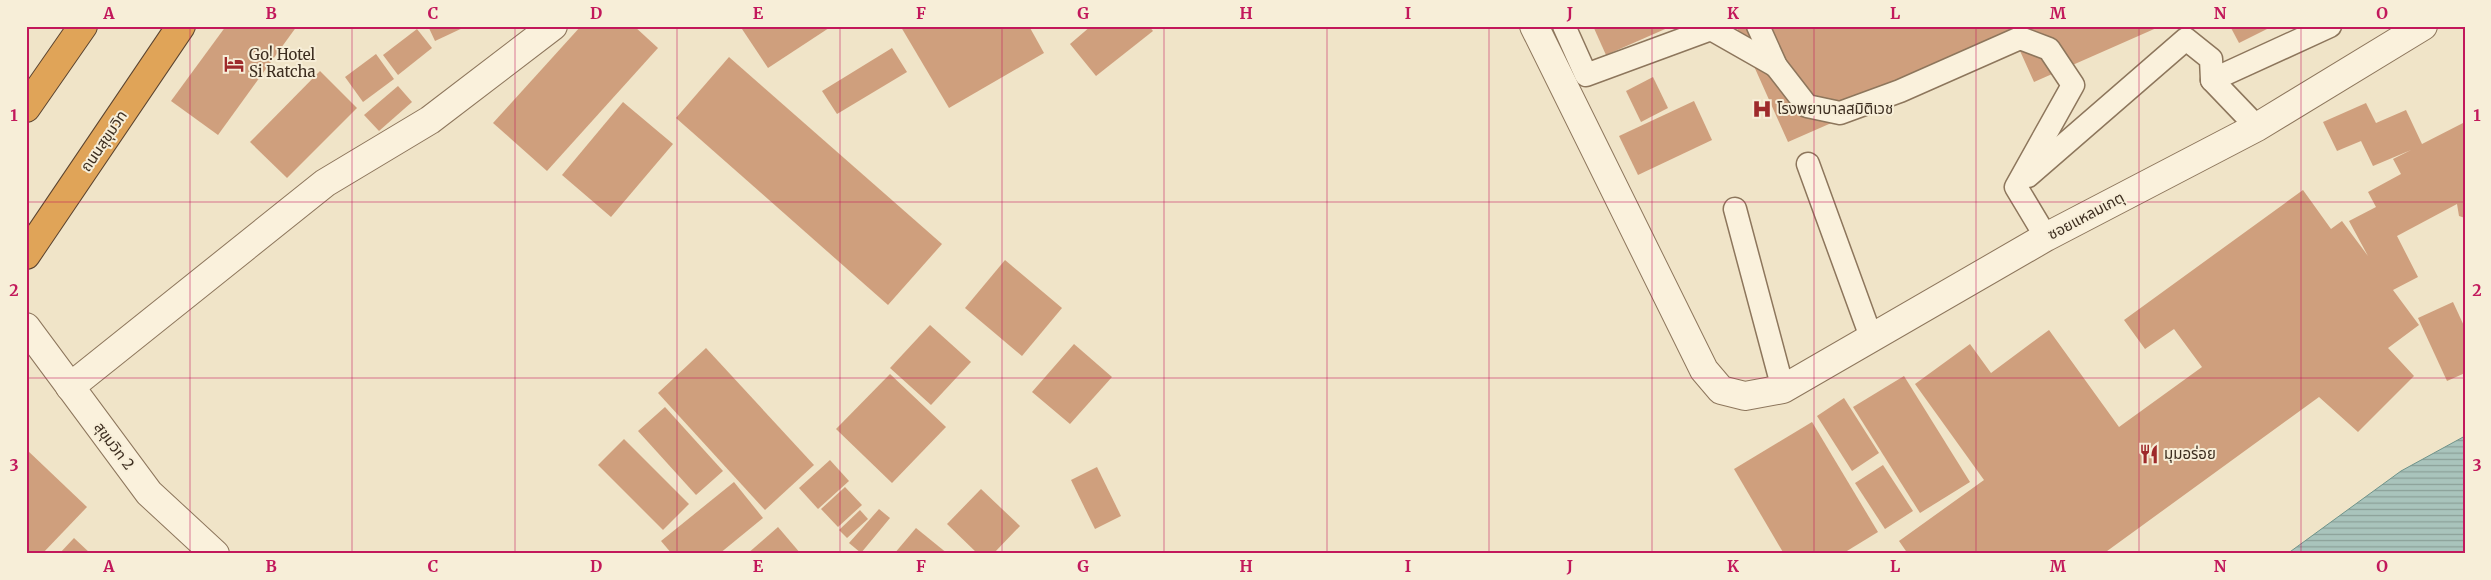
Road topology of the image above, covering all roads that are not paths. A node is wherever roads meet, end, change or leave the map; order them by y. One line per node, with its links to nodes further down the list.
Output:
1 (84, 26): 12 (highway)
2 (182, 26): 18 (highway, ถนนสุขุมวิท)
3 (553, 26): 21 (street)
4 (1534, 26): 22 (street, ซอยแหลมเกตุ)
5 (1564, 26): 10 (lane)
6 (1758, 26): 10 (lane)
7 (2330, 26): 11 (lane)
8 (2423, 26): 9 (street, ซอยแหลมเกตุ)
9 (2392, 34): 13 (street, ซอยแหลมเกตุ)
10 (1776, 66): 15 (lane)
11 (2212, 80): 13 (lane); 15 (lane)
12 (26, 108)
13 (2257, 127): 17 (street, ซอยแหลมเกตุ)
14 (1808, 164): 20 (lane)
15 (2016, 187): 17 (lane)
16 (1735, 209): 22 (lane)
17 (2046, 237): 20 (street, ซอยแหลมเกตุ)
18 (26, 255)
19 (26, 327): 21 (street, สุขุมวิท 2)
20 (1871, 337): 22 (street, ซอยแหลมเกตุ)
21 (70, 387): 23 (street, สุขุมวิท 2)
22 (1784, 389)
23 (215, 554)

